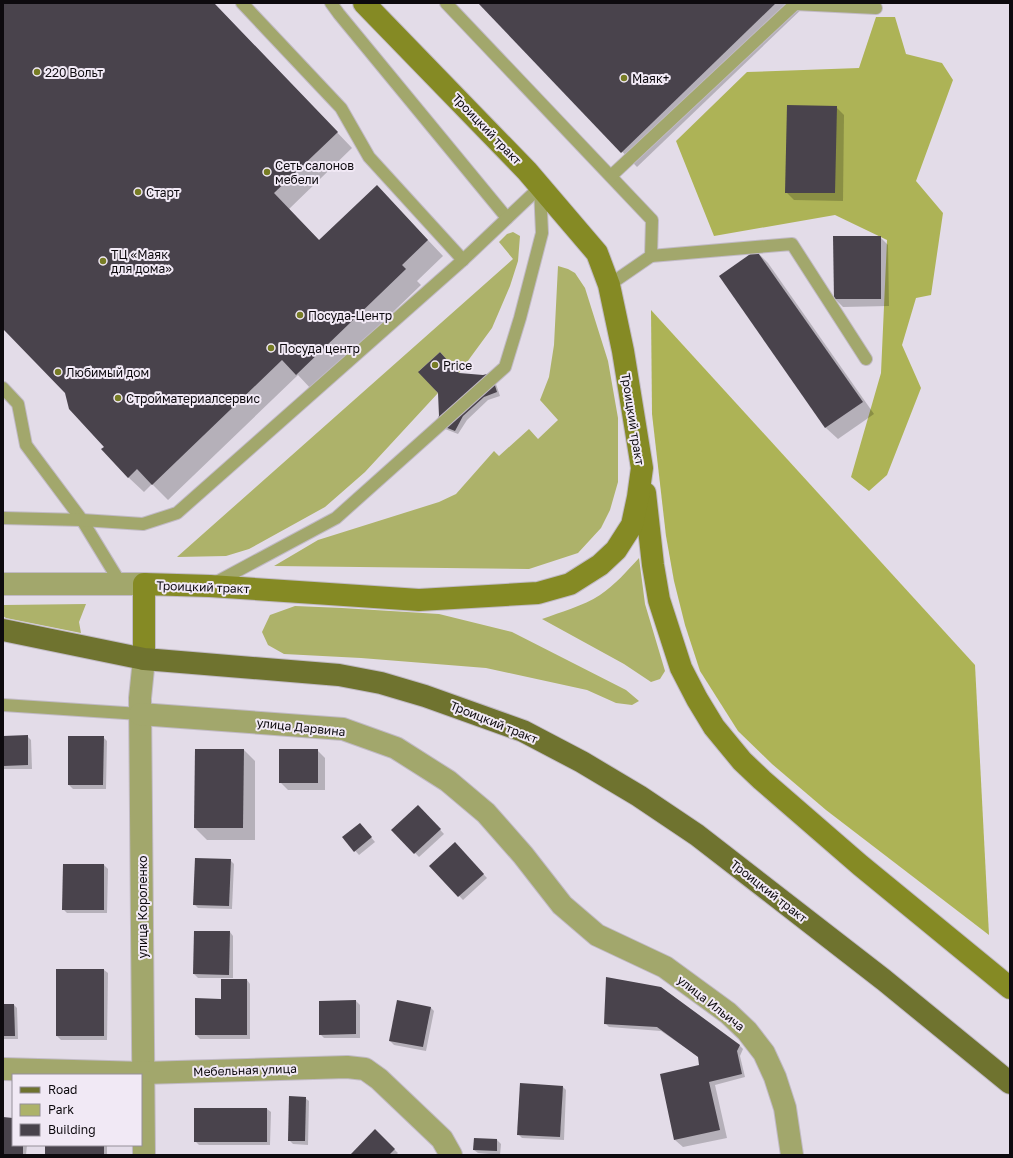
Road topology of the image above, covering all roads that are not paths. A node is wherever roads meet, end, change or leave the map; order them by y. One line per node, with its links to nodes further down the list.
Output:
1 (242, 3): 10 (lane)
2 (331, 3): 8 (lane)
3 (364, 3): 7 (main road, Троицкий тракт)
4 (446, 3): 6 (lane)
5 (876, 8): 6 (lane)
6 (611, 176): 9 (lane)
7 (540, 187): 8 (lane); 11 (main road, Троицкий тракт); 20 (lane)
8 (507, 218): 10 (lane)
9 (651, 256): 11 (lane); 12 (lane)
10 (463, 260): 16 (lane)
11 (609, 285): 14 (main road, Троицкий тракт)
12 (866, 359)
13 (3, 388): 16 (lane)
14 (642, 468): 20 (main road, Троицкий тракт); 26 (main road)
15 (3, 518): 16 (lane)
16 (82, 520): 18 (lane)
17 (3, 584): 18 (street)
18 (122, 584): 19 (street)
19 (144, 584): 20 (main road, Троицкий тракт); 22 (main road, Троицкий тракт)
20 (210, 586)
21 (3, 630): 22 (main road)
22 (144, 659): 24 (street, улица Короленко); 29 (main road, Троицкий тракт)
23 (3, 705): 24 (lane)
24 (140, 714): 25 (street, улица Дарвина); 28 (street, улица Короленко)
25 (562, 905): 32 (street, улица Ильича)
26 (1010, 988)
27 (3, 1069): 28 (street, Мебельная улица)
28 (143, 1073): 30 (street, улица Короленко); 31 (street, Мебельная улица)
29 (1010, 1083)
30 (144, 1155)
31 (451, 1155)
32 (792, 1155)

